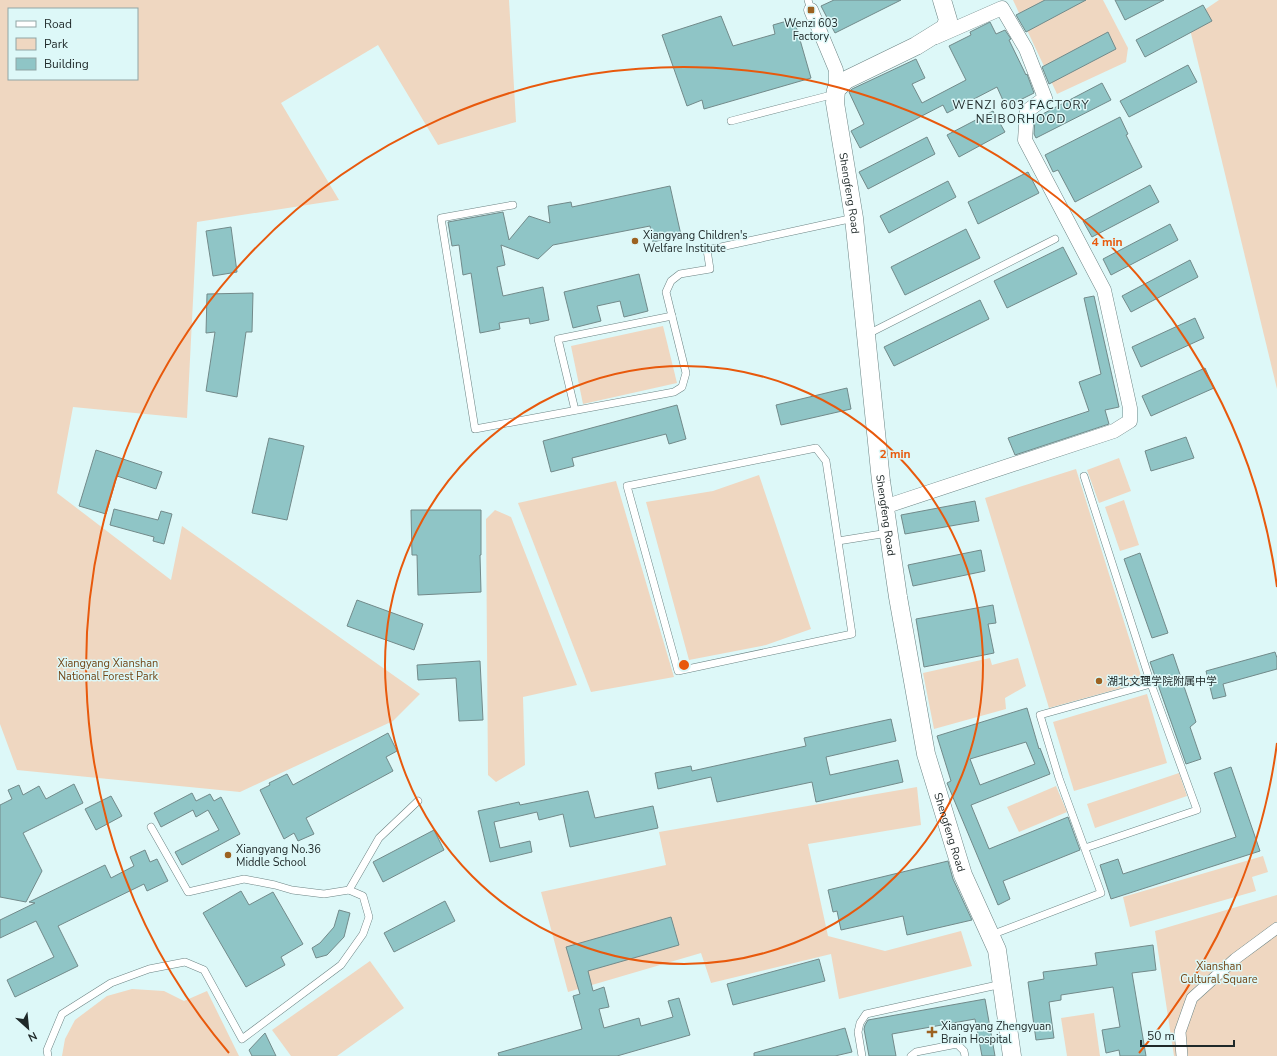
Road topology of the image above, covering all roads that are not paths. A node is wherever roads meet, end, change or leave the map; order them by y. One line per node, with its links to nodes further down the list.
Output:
1 (942, 0): 3 (street)
2 (810, 5): 4 (street)
3 (916, 46): 4 (street); 13 (street)
4 (836, 92): 5 (lane); 7 (street, Shengfeng Road)
5 (730, 121)
6 (513, 206): 11 (lane)
7 (854, 218): 9 (lane); 10 (street, Shengfeng Road)
8 (1055, 239): 10 (lane)
9 (672, 316): 11 (lane); 11 (lane)
10 (866, 335): 13 (street, Shengfeng Road)
11 (575, 410)
12 (1084, 476): 16 (lane)
13 (884, 507): 14 (street, Shengfeng Road)
14 (888, 533): 15 (lane); 22 (street, Shengfeng Road)
15 (838, 541): 15 (lane)
16 (1151, 684): 19 (lane); 19 (lane)
17 (418, 801): 20 (lane)
18 (151, 827): 20 (lane)
19 (1084, 848): 22 (lane)
20 (349, 890): 24 (lane)
21 (1277, 928): 29 (street)
22 (991, 936): 23 (street, Shengfeng Road)
23 (1002, 984): 25 (lane); 28 (street, Shengfeng Road)
24 (48, 1056)
25 (862, 1056)
26 (911, 1056): 27 (lane)
27 (965, 1056)
28 (1012, 1056)
29 (1182, 1056)

